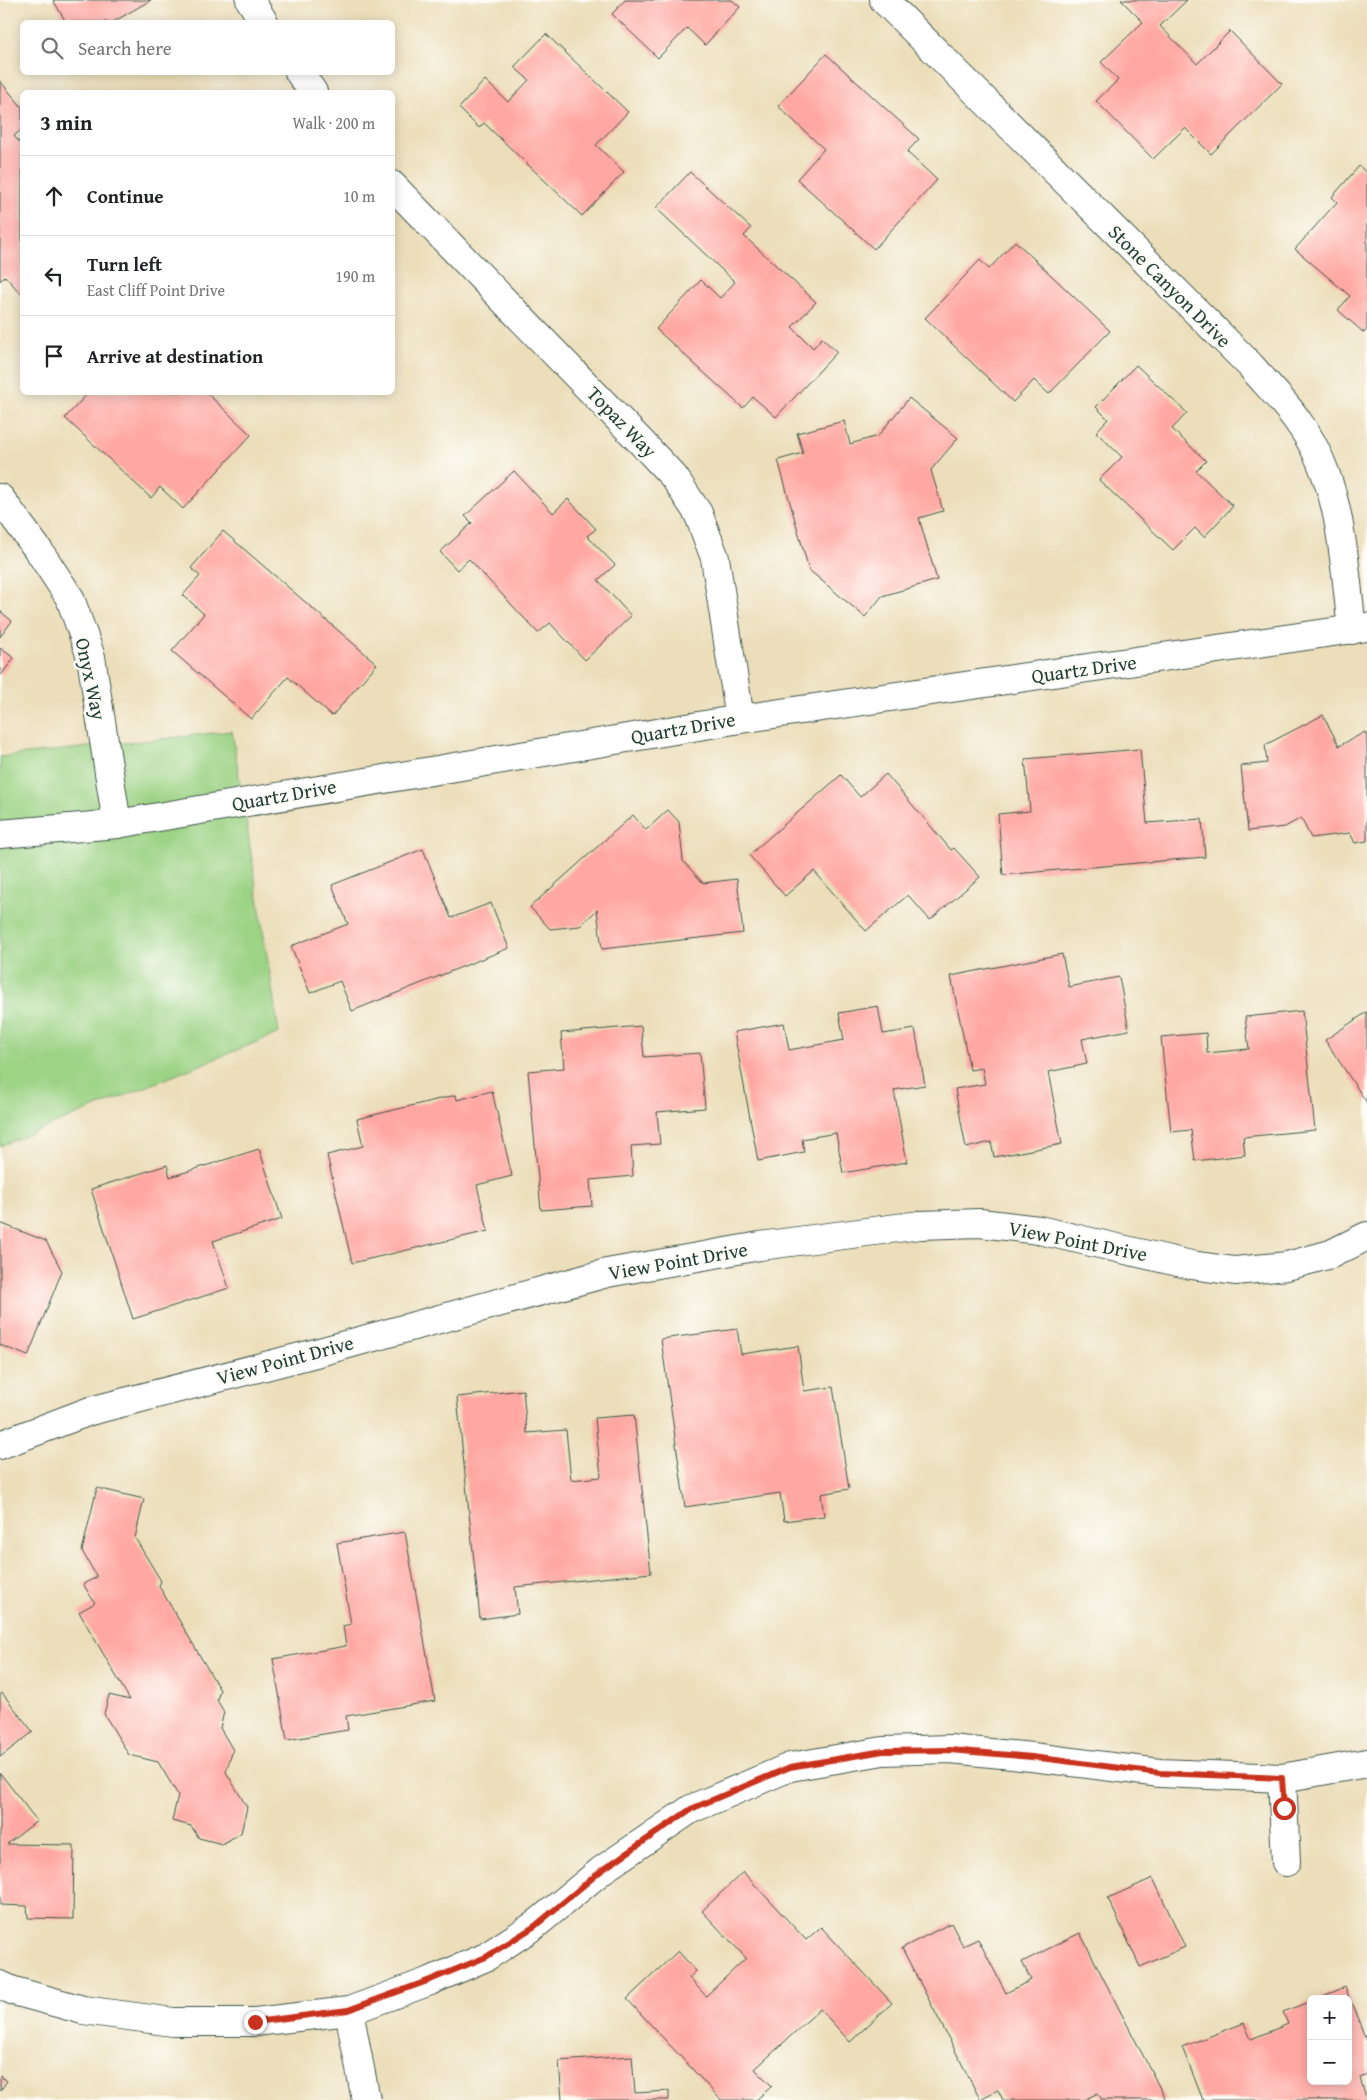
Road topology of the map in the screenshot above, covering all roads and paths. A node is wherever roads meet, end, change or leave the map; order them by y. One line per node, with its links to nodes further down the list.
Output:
1 (250, 0): 3 (street)
2 (884, 0): 8 (street, Stone Canyon Drive)
3 (263, 20)
4 (301, 75): 5 (street)
5 (312, 90)
6 (395, 187): 9 (street, Topaz Way)
7 (0, 498): 10 (street, Onyx Way)
8 (1360, 629): 9 (street, Quartz Drive)
9 (740, 718): 10 (street, Quartz Drive)
10 (117, 824): 11 (street, Quartz Drive)
11 (0, 834)
12 (1367, 1236): 13 (street, View Point Drive)
13 (0, 1445)
14 (1367, 1763): 15 (street)
15 (1282, 1778): 16 (street); 18 (street)
16 (1286, 1862)
17 (0, 1985): 18 (street)
18 (348, 2010): 19 (street)
19 (366, 2100)

